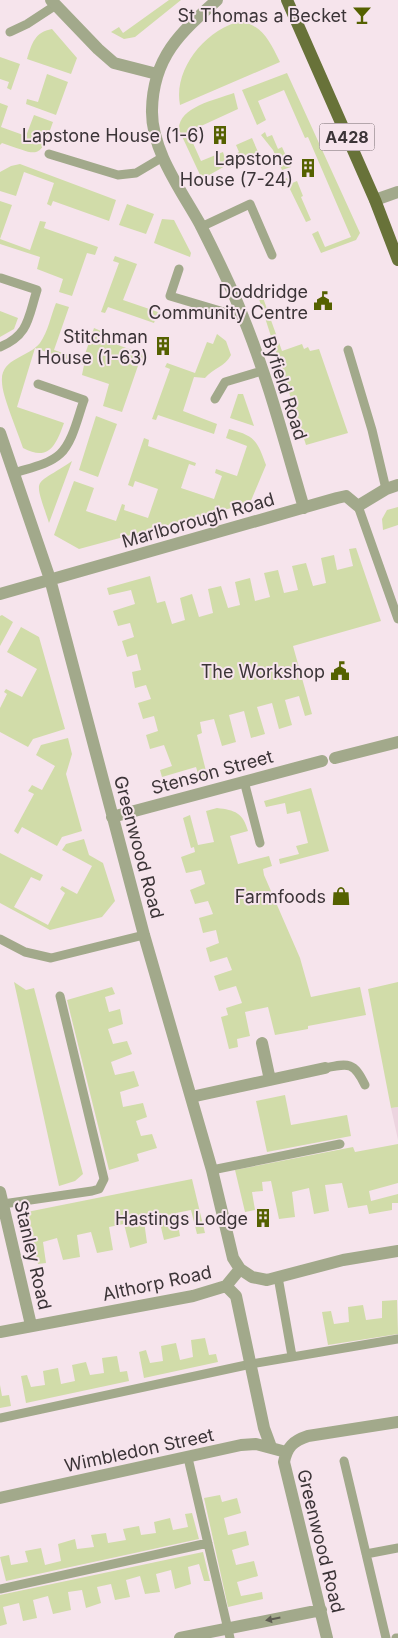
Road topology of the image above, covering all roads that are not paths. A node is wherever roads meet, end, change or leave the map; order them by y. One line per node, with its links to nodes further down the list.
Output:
1 (217, 0): 5 (street, Byfield Road)
2 (287, 0): 9 (main road, A428)
3 (54, 2): 4 (lane); 5 (street)
4 (10, 32)
5 (157, 74): 7 (street, Byfield Road)
6 (49, 154): 7 (lane)
7 (163, 157): 10 (street, Byfield Road)
8 (398, 192): 9 (street)
9 (375, 200): 12 (main road, A428)
10 (201, 227): 11 (lane); 15 (street, Byfield Road)
11 (272, 255)
12 (398, 260)
13 (179, 269): 15 (lane)
14 (1, 278): 16 (lane)
15 (244, 318): 18 (street, Byfield Road)
16 (0, 347)
17 (348, 350): 23 (lane)
18 (262, 371): 20 (lane); 25 (street, Byfield Road)
19 (38, 384): 22 (lane)
20 (214, 399)
21 (0, 433): 22 (street, Greenwood Road)
22 (14, 473): 26 (street, Greenwood Road)
23 (392, 487): 24 (street)
24 (358, 506): 25 (street, Marlborough Road); 28 (lane)
25 (304, 508): 26 (street, Marlborough Road)
26 (50, 579): 27 (street, Marlborough Road); 33 (street, Greenwood Road)
27 (0, 594)
28 (398, 619)
29 (398, 742): 30 (street)
30 (335, 758)
31 (322, 761): 32 (street, Stenson Street)
32 (244, 781): 33 (street, Stenson Street); 34 (lane)
33 (112, 817): 35 (street, Greenwood Road)
34 (260, 843)
35 (144, 935): 36 (lane); 42 (street, Greenwood Road)
36 (0, 939)
37 (60, 996): 45 (lane)
38 (262, 1043): 40 (street)
39 (325, 1068): 40 (street); 41 (lane)
40 (270, 1080): 42 (street)
41 (365, 1085)
42 (191, 1097): 44 (street, Greenwood Road)
43 (340, 1144): 44 (lane)
44 (212, 1170): 47 (street, Greenwood Road)
45 (1, 1198): 50 (street, Stanley Road)
46 (398, 1251): 48 (street)
47 (240, 1269): 48 (street); 49 (street, Althorp Road)
48 (278, 1277): 53 (lane)
49 (226, 1286): 50 (street, Althorp Road); 54 (street)
50 (31, 1325): 51 (street, Althorp Road)
51 (0, 1332)
52 (398, 1339): 53 (lane)
53 (292, 1356): 54 (lane)
54 (251, 1364): 55 (lane); 57 (street)
55 (0, 1418)
56 (398, 1422): 58 (street)
57 (271, 1447): 58 (street, Wimbledon Street); 59 (street, Wimbledon Street)
58 (286, 1452): 66 (street, Greenwood Road)
59 (188, 1458): 61 (street, Wimbledon Street); 62 (lane)
60 (344, 1461): 64 (lane)
61 (0, 1498)
62 (208, 1543): 65 (lane); 67 (lane)
63 (398, 1548): 64 (lane)
64 (366, 1554): 70 (lane)
65 (0, 1589)
66 (321, 1610): 67 (street, one-way to 67); 69 (street, Greenwood Road)
67 (229, 1632): 68 (street)
68 (180, 1638)
69 (327, 1638)
70 (386, 1638)

